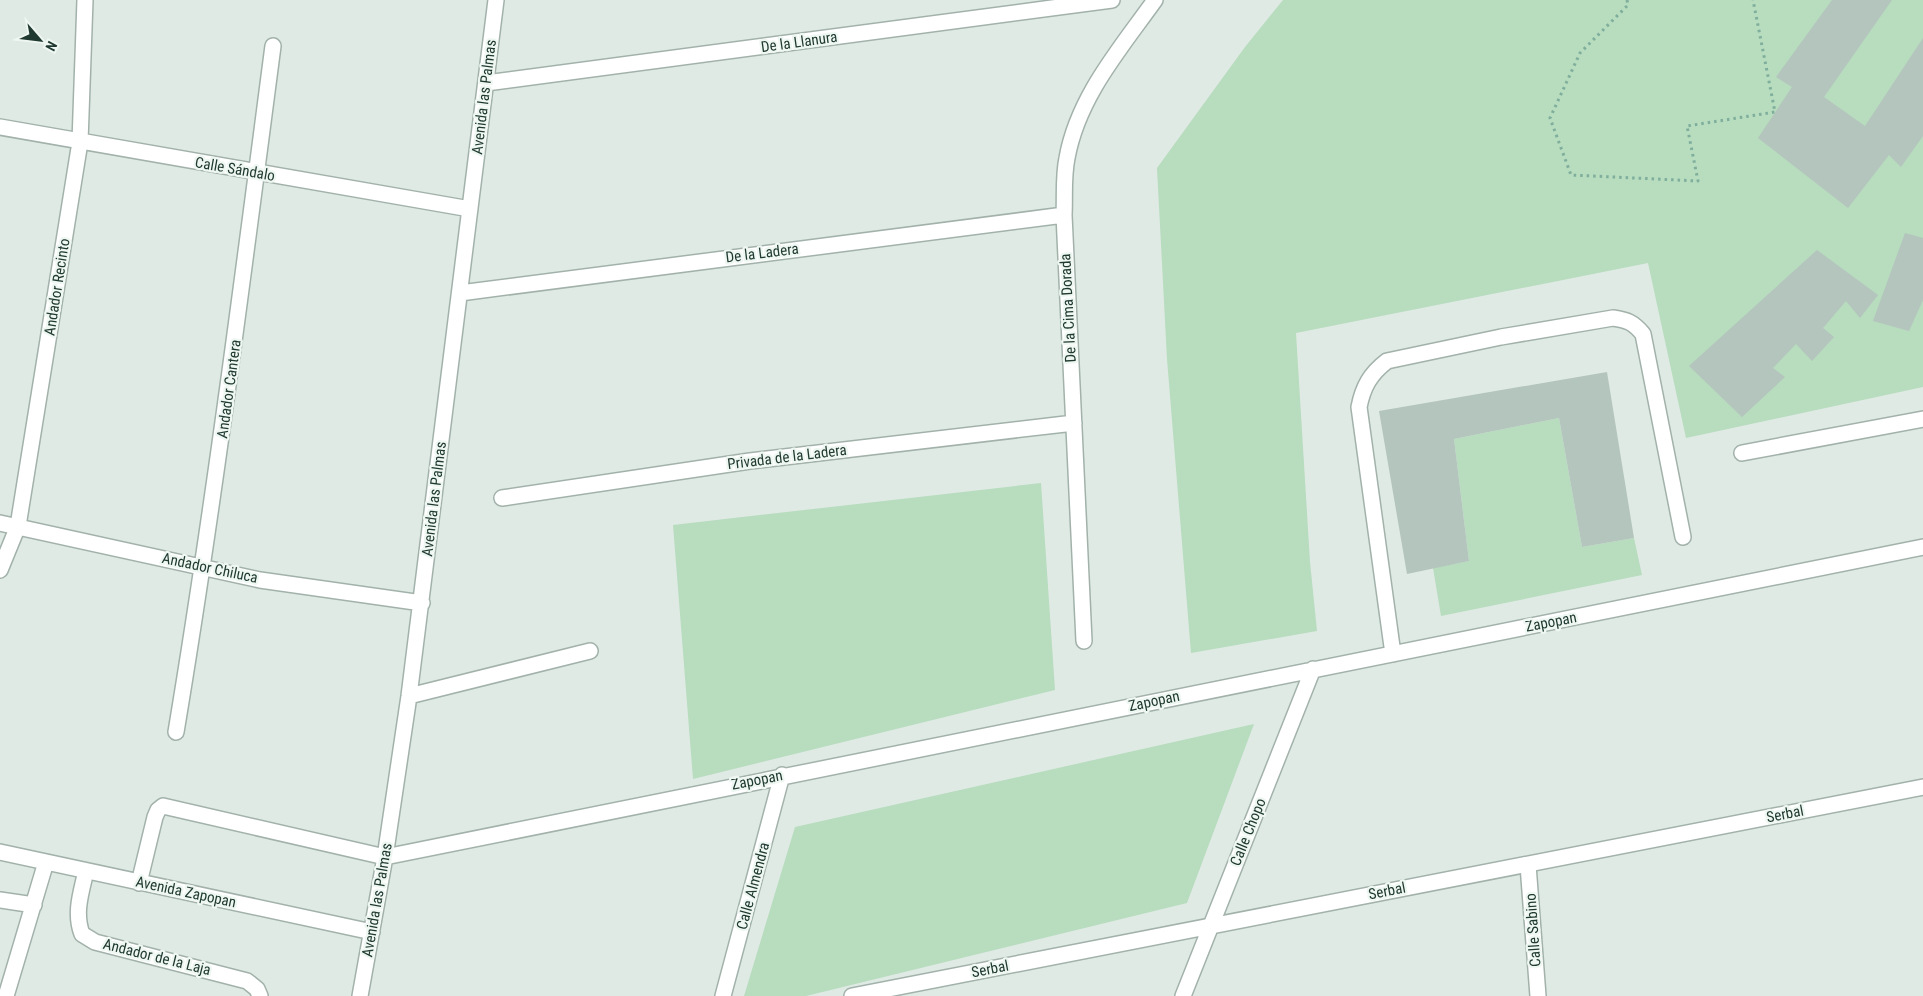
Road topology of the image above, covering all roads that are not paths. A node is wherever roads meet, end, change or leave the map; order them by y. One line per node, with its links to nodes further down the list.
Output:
1 (85, 0): 8 (street, Andador Recinto)
2 (496, 0): 6 (street, Avenida las Palmas)
3 (1112, 0): 6 (street, De la Llanura)
4 (1155, 0): 11 (street, De la Cima Dorada)
5 (273, 46): 9 (street, Andador Cantera)
6 (486, 83): 10 (street, Avenida las Palmas)
7 (0, 127): 8 (street, Calle Sándalo)
8 (80, 142): 9 (street, Calle Sándalo); 18 (street, Andador Recinto)
9 (256, 173): 10 (street, Calle Sándalo); 21 (street, Andador Cantera)
10 (470, 208): 12 (street, Avenida las Palmas)
11 (1064, 216): 12 (street, De la Ladera); 14 (street, De la Cima Dorada)
12 (460, 293): 23 (street, Avenida las Palmas)
13 (1923, 418): 15 (street)
14 (1074, 423): 16 (street, Privada de la Ladera); 24 (street, De la Cima Dorada)
15 (1742, 453)
16 (502, 498)
17 (0, 522): 18 (street, Andador Chiluca)
18 (18, 526): 21 (street, Andador Chiluca); 22 (street, Andador Recinto)
19 (1683, 537): 26 (street)
20 (1923, 547): 26 (street, Zapopan)
21 (204, 567): 23 (street, Andador Chiluca); 29 (street, Andador Cantera)
22 (0, 570)
23 (422, 603): 28 (street, Avenida las Palmas)
24 (1084, 641)
25 (590, 651): 28 (street)
26 (1393, 654): 27 (street, Zapopan)
27 (1313, 669): 30 (street, Zapopan); 40 (street, Calle Chopo)
28 (409, 696): 33 (street, Avenida las Palmas)
29 (176, 732)
30 (782, 775): 33 (street, Zapopan); 45 (street, Calle Almendra)
31 (1923, 787): 35 (street, Serbal)
32 (0, 852): 34 (street, Avenida Zapopan)
33 (385, 857): 37 (street); 41 (street, Avenida las Palmas)
34 (46, 862): 36 (street, Avenida Zapopan); 39 (street)
35 (1528, 865): 40 (street, Serbal); 48 (street, Calle Sabino)
36 (86, 871): 37 (street, Avenida Zapopan); 43 (street, Andador de la Laja)
37 (139, 883): 41 (street, Avenida Zapopan)
38 (0, 900): 39 (street)
39 (34, 906): 42 (street)
40 (1212, 924): 46 (street, Serbal); 47 (street, Calle Chopo)
41 (372, 932): 44 (street, Avenida las Palmas)
42 (6, 996)
43 (260, 996)
44 (360, 996)
45 (723, 996)
46 (852, 996)
47 (1183, 996)
48 (1538, 996)

